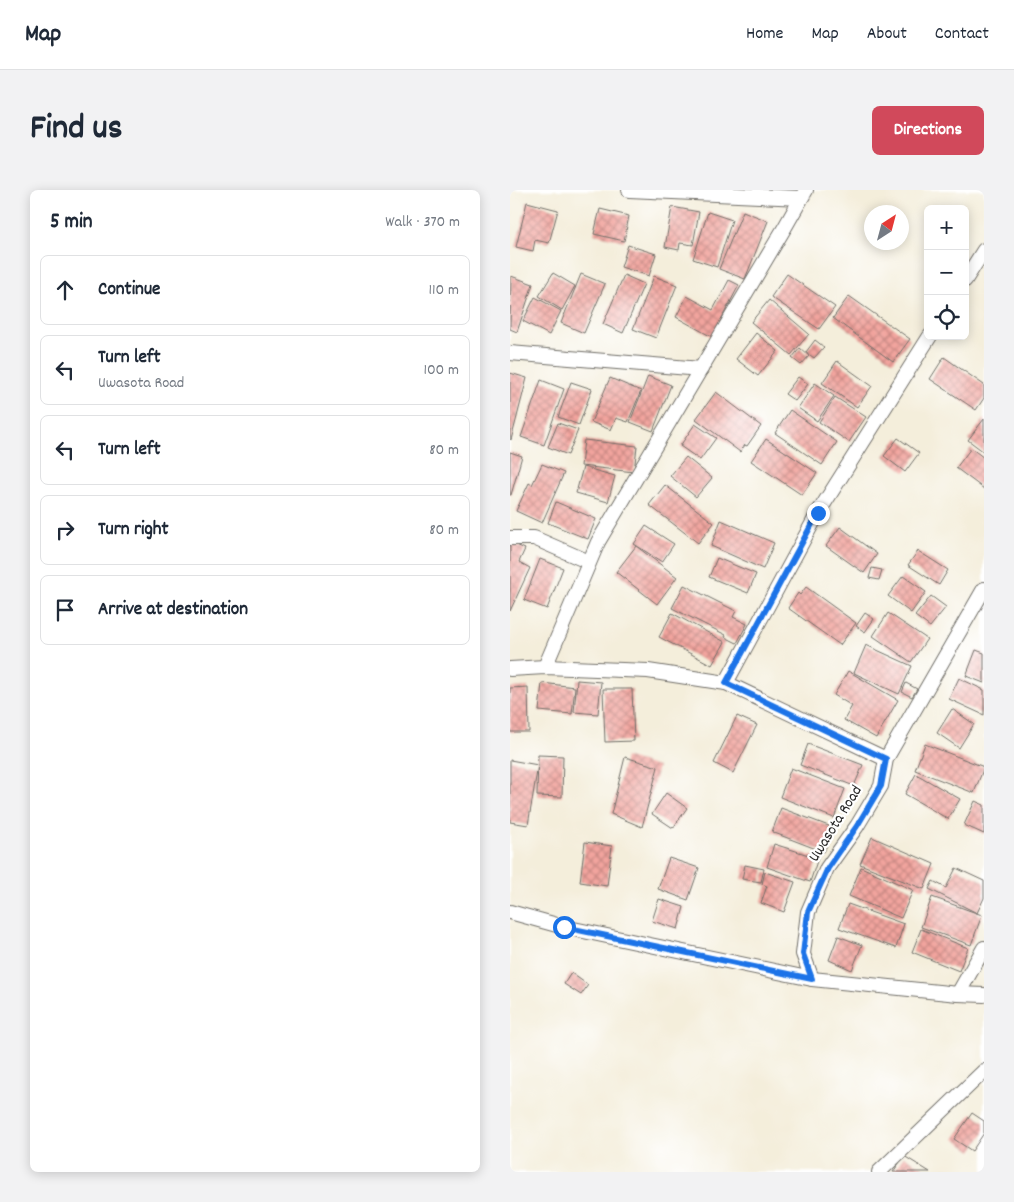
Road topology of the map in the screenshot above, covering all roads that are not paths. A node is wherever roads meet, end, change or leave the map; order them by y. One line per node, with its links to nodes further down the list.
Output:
1 (629, 190): 2 (street)
2 (803, 194): 7 (street)
3 (984, 250): 4 (street)
4 (969, 274)
5 (927, 340): 13 (street)
6 (510, 353): 7 (street)
7 (701, 369): 9 (street)
8 (510, 538): 9 (street)
9 (589, 562): 11 (street)
10 (984, 589): 14 (street, Uwasota Road)
11 (545, 667): 12 (street); 13 (street)
12 (510, 669)
13 (726, 683): 14 (street)
14 (886, 759): 17 (street, Uwasota Road)
15 (510, 912): 17 (street)
16 (984, 948): 18 (street)
17 (812, 979): 18 (street)
18 (958, 994): 19 (street)
19 (984, 995)
20 (984, 1071): 21 (street)
21 (879, 1172)

